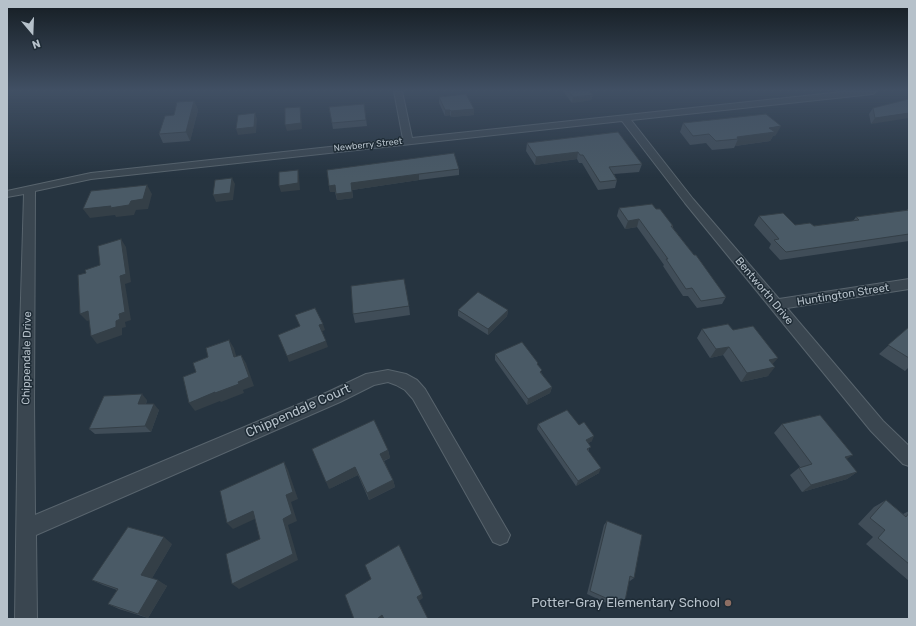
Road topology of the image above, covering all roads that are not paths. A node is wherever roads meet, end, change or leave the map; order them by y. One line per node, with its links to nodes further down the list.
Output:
1 (404, 120): 4 (street)
2 (603, 120): 4 (street, Newberry Street)
3 (626, 120): 8 (street, Bentworth Drive)
4 (408, 141): 5 (street, Newberry Street)
5 (30, 188): 6 (street, Newberry Street); 10 (street, Chippendale Drive)
6 (7, 194)
7 (909, 284): 8 (street, Huntington Street)
8 (776, 305): 9 (street, Bentworth Drive)
9 (909, 458)
10 (26, 528): 11 (street, Chippendale Court); 12 (street, Chippendale Drive)
11 (500, 535)
12 (26, 619)

